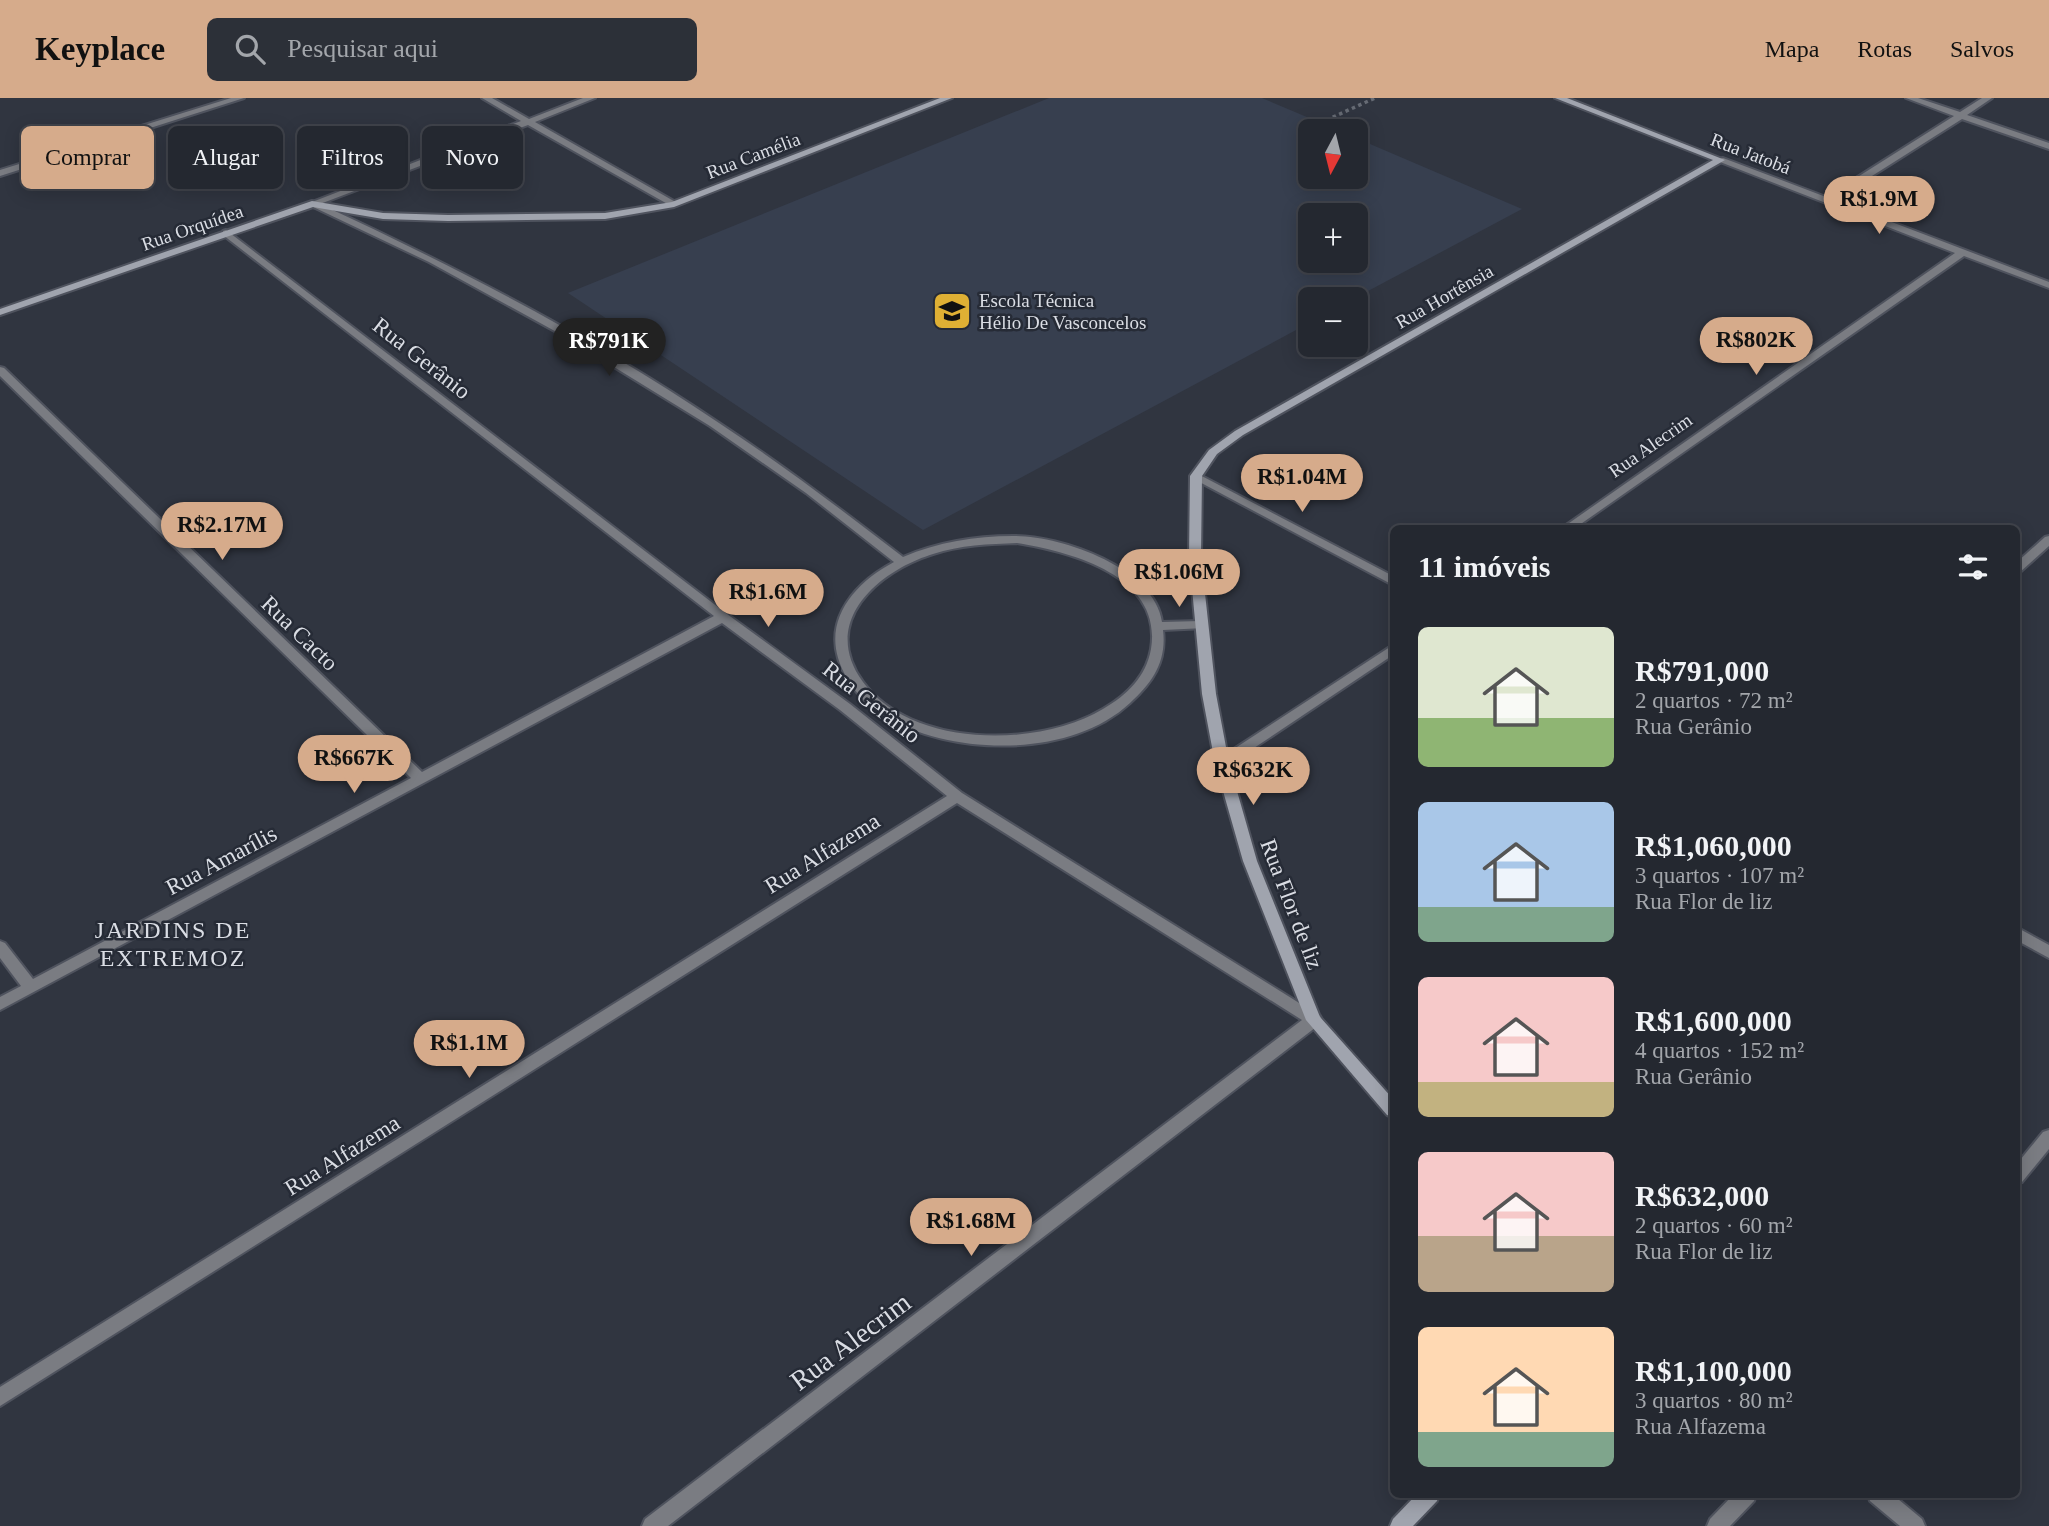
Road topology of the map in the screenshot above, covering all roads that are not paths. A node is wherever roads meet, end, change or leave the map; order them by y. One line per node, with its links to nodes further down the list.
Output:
1 (240, 98): 12 (street)
2 (486, 98): 9 (street)
3 (591, 98): 9 (street, Rua Orquídea)
4 (948, 98): 15 (street, Rua Camélia)
5 (1559, 98): 11 (street, Rua Jatobá)
6 (1910, 98): 8 (street)
7 (1988, 98): 8 (street)
8 (1959, 115): 10 (street); 13 (street)
9 (526, 121): 14 (street, Rua Orquídea); 15 (street)
10 (2049, 146)
11 (1720, 160): 13 (street, Rua Jatobá); 21 (street, Rua Hortênsia)
12 (0, 173)
13 (1828, 200): 17 (street, Rua Jatobá)
14 (312, 204): 15 (street, Rua Camélia); 16 (street, Rua Orquídea); 24 (street)
15 (674, 205)
16 (226, 233): 19 (street, Rua Orquídea); 27 (street, Rua Gerânio)
17 (1963, 252): 18 (street, Rua Jatobá); 22 (street, Rua Alecrim)
18 (2049, 285)
19 (0, 312)
20 (0, 369): 34 (street, Rua Cacto)
21 (1196, 476): 26 (street); 28 (street, Rua Flor de liz)
22 (1572, 525)
23 (2049, 540): 25 (street)
24 (901, 561): 29 (street); 31 (street)
25 (2020, 565)
26 (1390, 579)
27 (723, 617): 32 (street, Rua Gerânio); 34 (street, Rua Amarílis)
28 (1201, 625): 29 (street); 33 (street, Rua Flor de liz)
29 (1158, 626): 31 (street)
30 (1390, 651): 33 (street)
31 (865, 695): 32 (street)
32 (845, 707): 35 (street, Rua Gerânio)
33 (1222, 763): 41 (street, Rua Flor de liz)
34 (420, 779): 39 (street, Rua Amarílis)
35 (957, 796): 41 (street, Rua Gerânio); 45 (street, Rua Alfazema)
36 (2020, 935): 38 (street)
37 (0, 947): 39 (street)
38 (2049, 952)
39 (31, 988): 40 (street, Rua Amarílis)
40 (0, 1004)
41 (1314, 1020): 42 (street, Rua Flor de liz); 49 (street, Rua Alecrim)
42 (1390, 1107)
43 (2049, 1137): 44 (street)
44 (2020, 1172)
45 (0, 1397)
46 (1426, 1498): 50 (street)
47 (1743, 1498): 51 (street)
48 (1882, 1498): 52 (street)
49 (652, 1526)
50 (1400, 1526)
51 (1717, 1526)
52 (1915, 1526)

